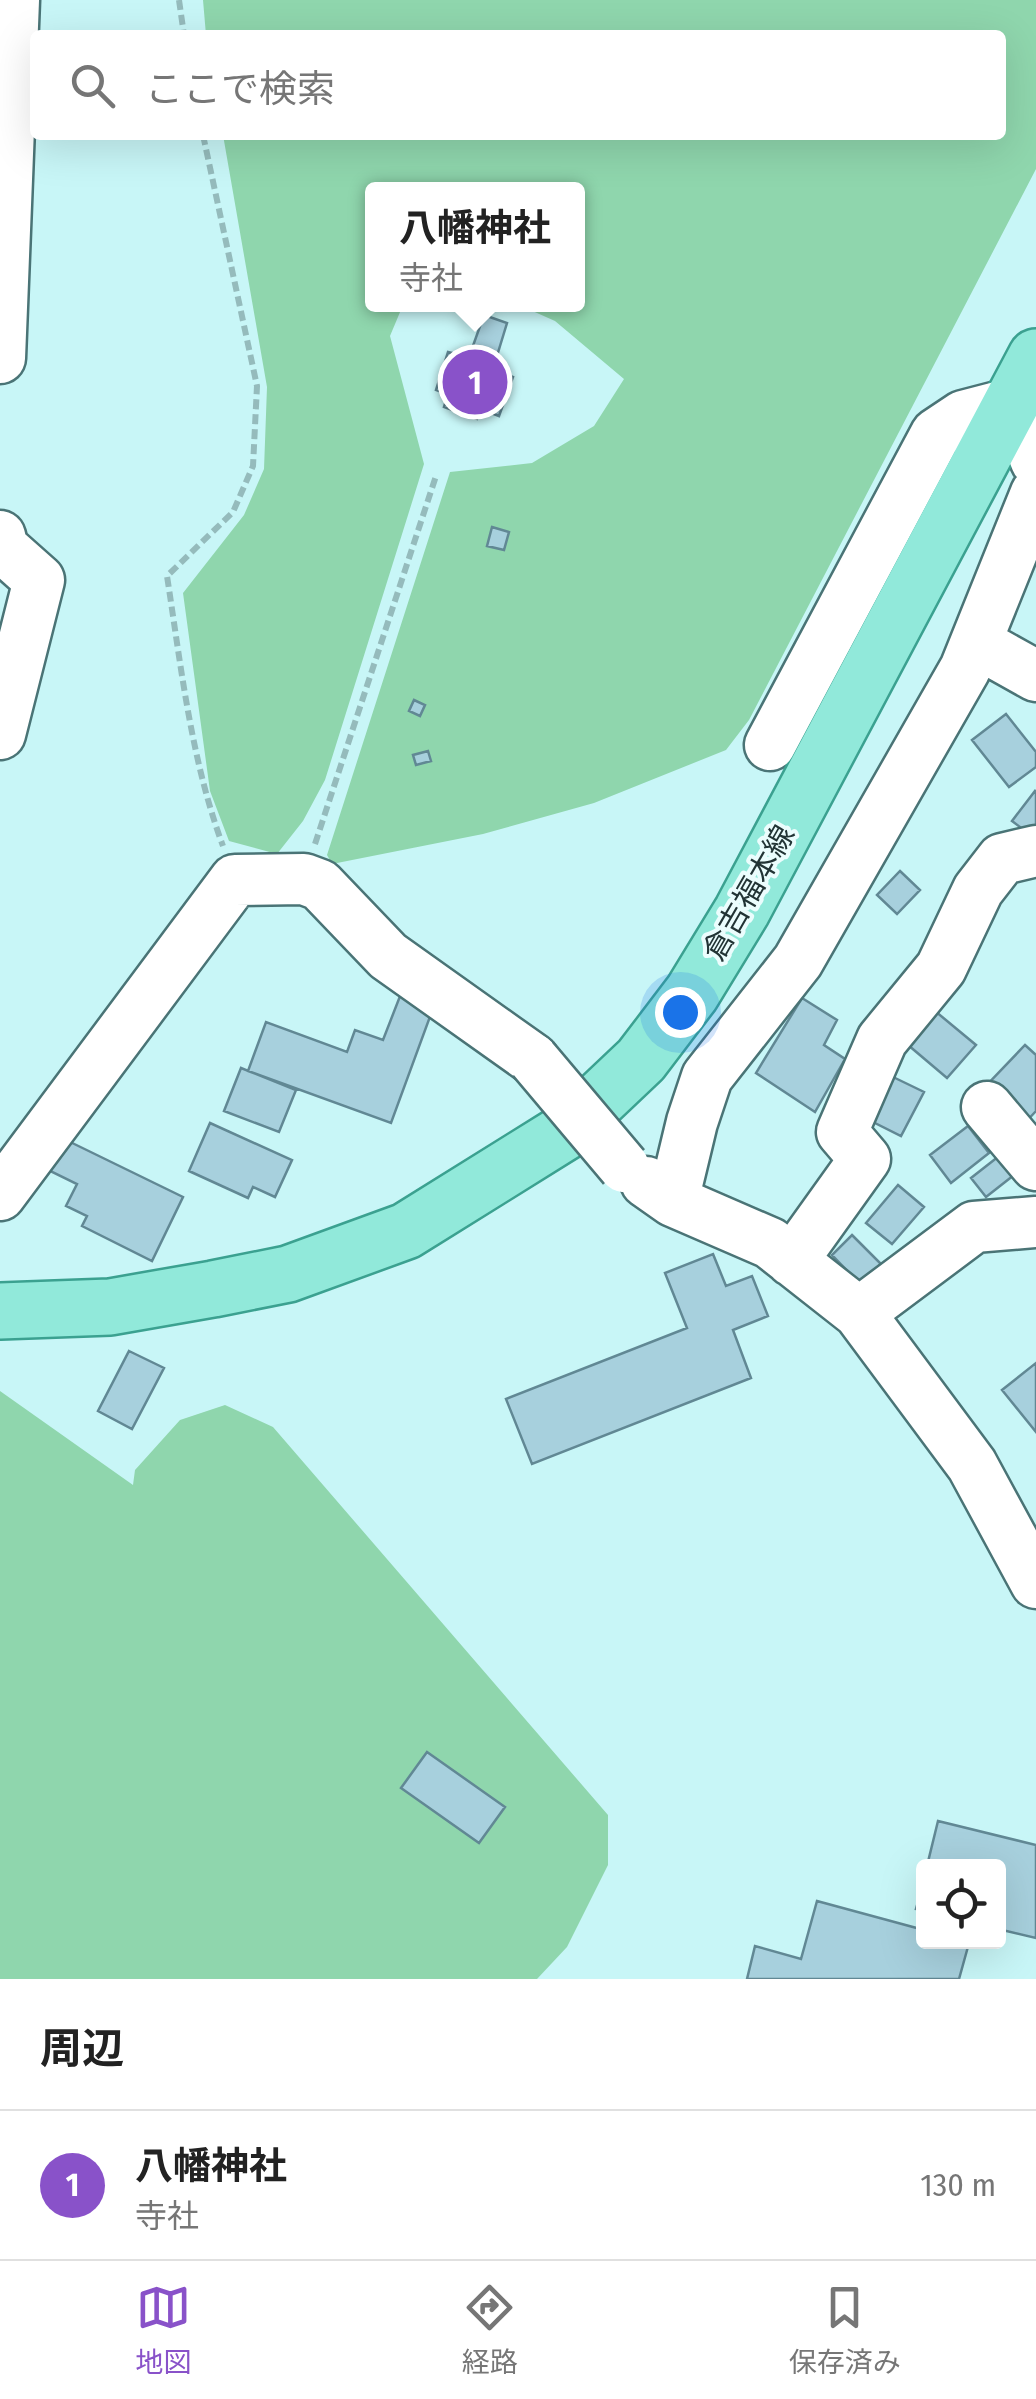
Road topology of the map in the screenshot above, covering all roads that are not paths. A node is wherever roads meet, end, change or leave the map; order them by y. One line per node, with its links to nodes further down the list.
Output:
1 (14, 0): 2 (street)
2 (0, 358)
3 (1025, 380): 4 (street); 10 (street); 18 (main road, 倉吉福本線)
4 (1036, 461)
5 (1036, 493): 7 (street)
6 (1, 544): 9 (street)
7 (977, 643): 8 (street); 15 (street)
8 (1036, 676)
9 (0, 734)
10 (770, 746)
11 (1036, 850): 17 (street)
12 (987, 1106): 13 (street)
13 (1036, 1165)
14 (0, 1195): 15 (street, bridge)
15 (673, 1200): 17 (street)
16 (1036, 1222): 19 (street)
17 (792, 1261): 19 (street)
18 (0, 1312)
19 (859, 1313): 20 (street)
20 (1036, 1583)

